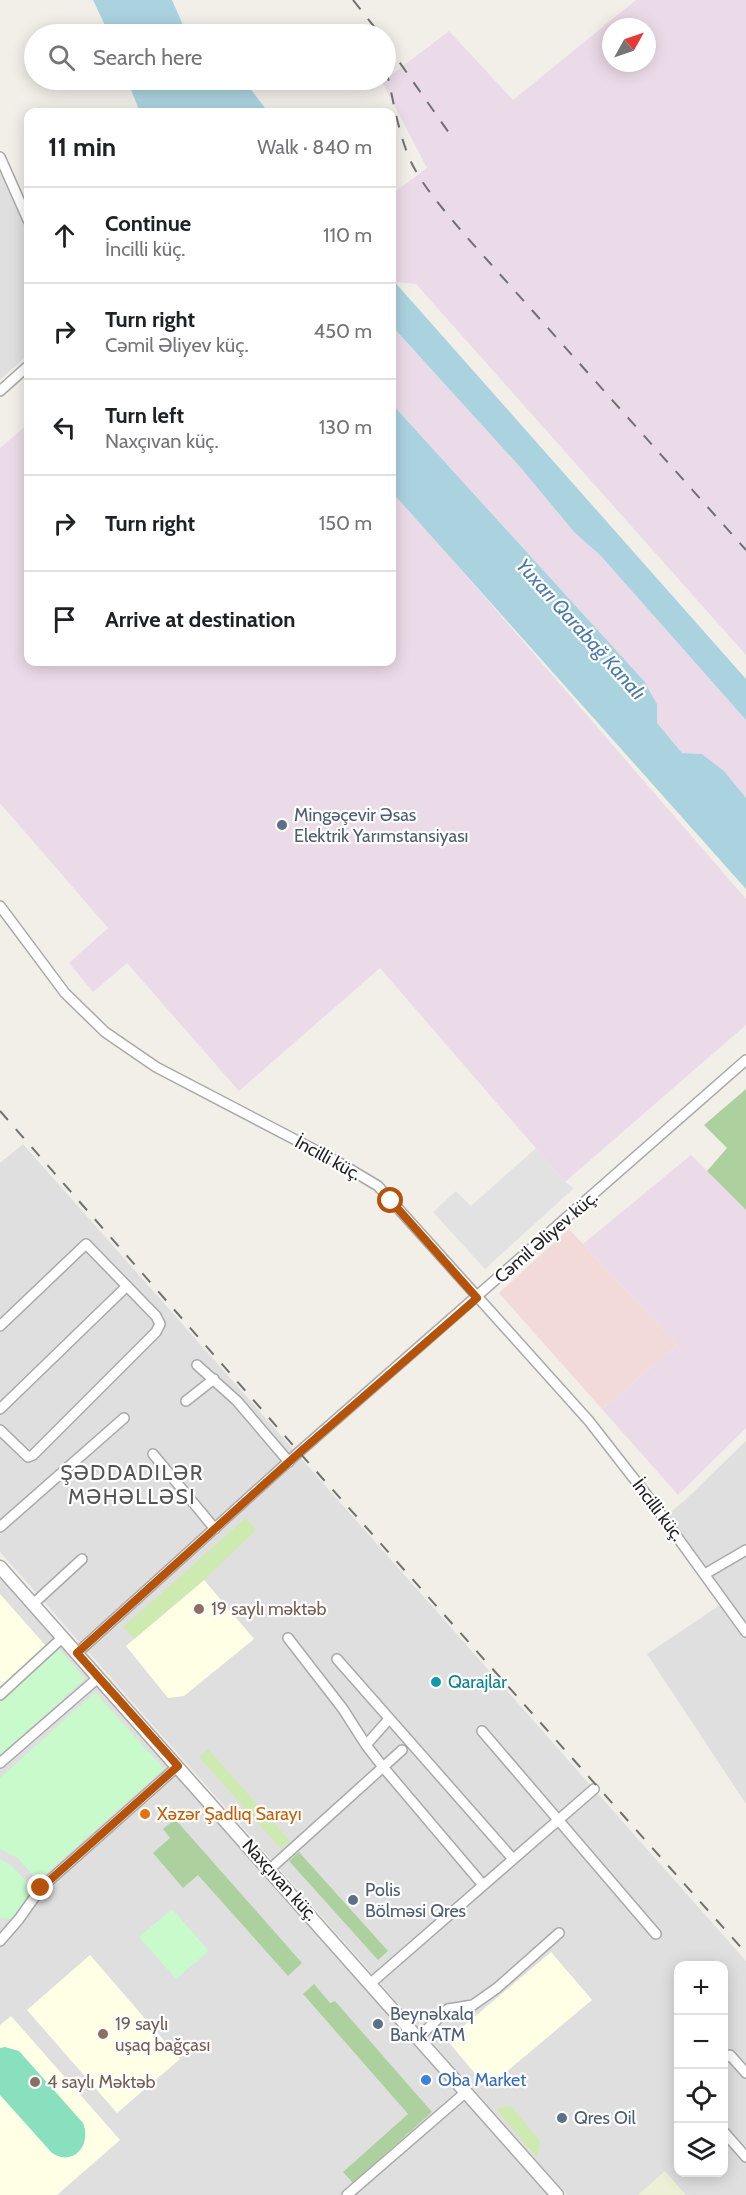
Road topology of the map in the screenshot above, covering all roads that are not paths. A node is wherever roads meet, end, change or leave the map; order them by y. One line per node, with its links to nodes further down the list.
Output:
1 (0, 157): 2 (street)
2 (24, 211)
3 (24, 370): 4 (street)
4 (0, 391)
5 (0, 906): 8 (street, İncilli küç.)
6 (746, 1059): 8 (street, Cəmil Əliyev küç.)
7 (127, 1286): 9 (street); 13 (street); 15 (street)
8 (477, 1298): 17 (street, Cəmil Əliyev küç.); 23 (street, İncilli küç.)
9 (0, 1326)
10 (198, 1365): 11 (street)
11 (214, 1379): 12 (street); 17 (street)
12 (186, 1401)
13 (0, 1409)
14 (124, 1418): 18 (street)
15 (0, 1430)
16 (153, 1454): 19 (street)
17 (289, 1462): 19 (street, Cəmil Əliyev küç.)
18 (0, 1527)
19 (215, 1529): 28 (street, Cəmil Əliyev küç.)
20 (746, 1550): 23 (street)
21 (82, 1559): 24 (street)
22 (0, 1567): 24 (street, Naxçıvan küç.)
23 (705, 1574): 25 (street, İncilli küç.)
24 (33, 1604): 26 (street, Naxçıvan küç.)
25 (746, 1631)
26 (63, 1637): 28 (street, Naxçıvan küç.); 31 (street)
27 (288, 1638): 34 (street)
28 (77, 1653): 30 (street, Naxçıvan küç.)
29 (337, 1659): 32 (street)
30 (99, 1677): 36 (street); 37 (street, Naxçıvan küç.)
31 (0, 1695)
32 (389, 1719): 34 (street); 41 (street)
33 (482, 1731): 40 (street)
34 (366, 1745): 38 (street)
35 (402, 1750): 38 (street)
36 (0, 1763)
37 (178, 1766): 42 (street, Naxçıvan küç.); 46 (street)
38 (383, 1767): 42 (street); 43 (street)
39 (594, 1789): 40 (street)
40 (558, 1820): 41 (street); 45 (street)
41 (513, 1859): 43 (street)
42 (270, 1869): 47 (street, Naxçıvan küç.)
43 (483, 1885): 47 (street)
44 (559, 1933): 48 (street)
45 (656, 1934)
46 (0, 1941)
47 (371, 1983): 48 (street, Naxçıvan küç.)
48 (418, 2037): 51 (street, Naxçıvan küç.)
49 (728, 2056): 50 (street)
50 (746, 2073)
51 (466, 2092): 54 (street); 55 (street, Naxçıvan küç.)
52 (728, 2137): 53 (street)
53 (746, 2157)
54 (347, 2195)
55 (558, 2195)

